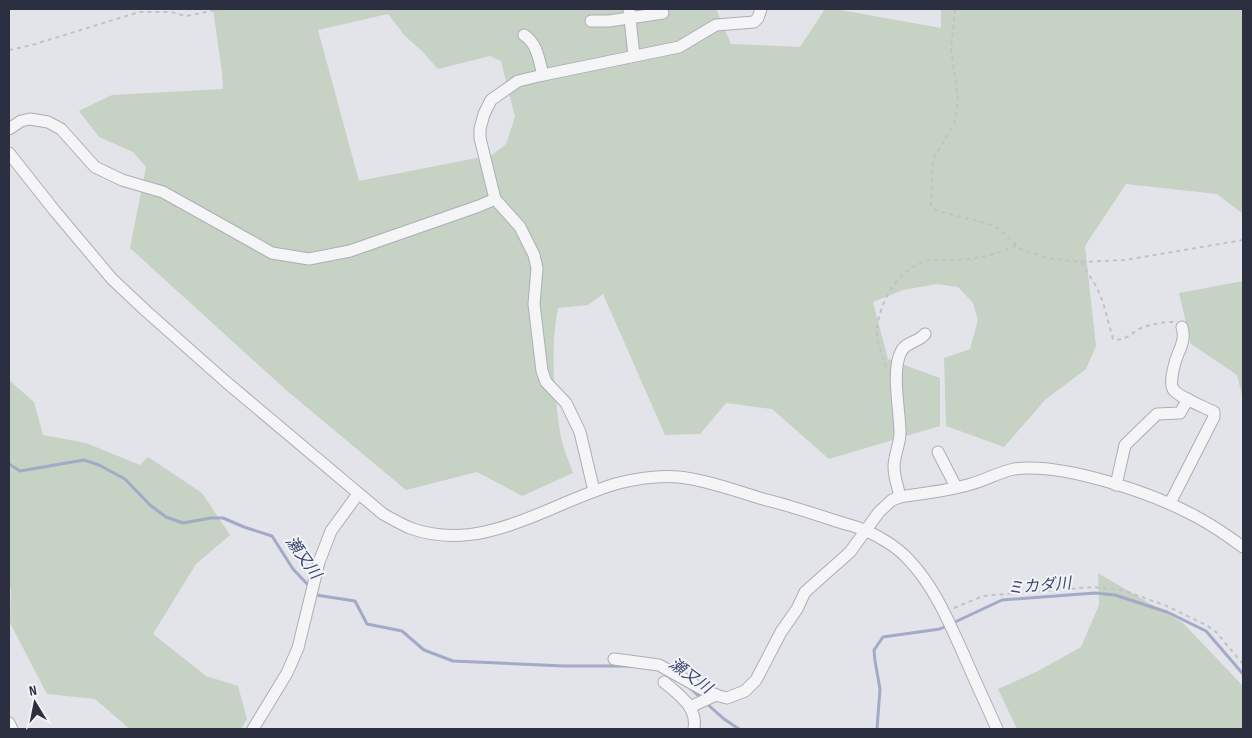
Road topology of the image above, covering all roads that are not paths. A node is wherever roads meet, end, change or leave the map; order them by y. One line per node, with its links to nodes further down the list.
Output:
1 (761, 9): 6 (street)
2 (663, 13): 3 (street)
3 (629, 14): 4 (street); 6 (street)
4 (591, 21)
5 (524, 35): 7 (street)
6 (634, 56): 7 (street)
7 (543, 75): 10 (street)
8 (9, 129): 10 (street)
9 (9, 153): 18 (street)
10 (495, 199): 17 (street)
11 (1182, 327): 13 (street)
12 (925, 334): 19 (street)
13 (1188, 399): 15 (street); 20 (street)
14 (938, 452): 16 (street)
15 (1116, 485): 16 (street); 20 (street)
16 (956, 487): 19 (street)
17 (594, 491): 18 (street); 21 (street)
18 (358, 494): 29 (street)
19 (900, 497): 21 (street)
20 (1170, 503): 22 (street)
21 (865, 530): 25 (street); 31 (street)
22 (1243, 547)
23 (614, 659): 25 (street)
24 (664, 682): 26 (street)
25 (716, 695): 26 (street)
26 (690, 708): 30 (street)
27 (9, 723): 28 (street)
28 (12, 729)
29 (253, 729)
30 (694, 729)
31 (997, 729)

